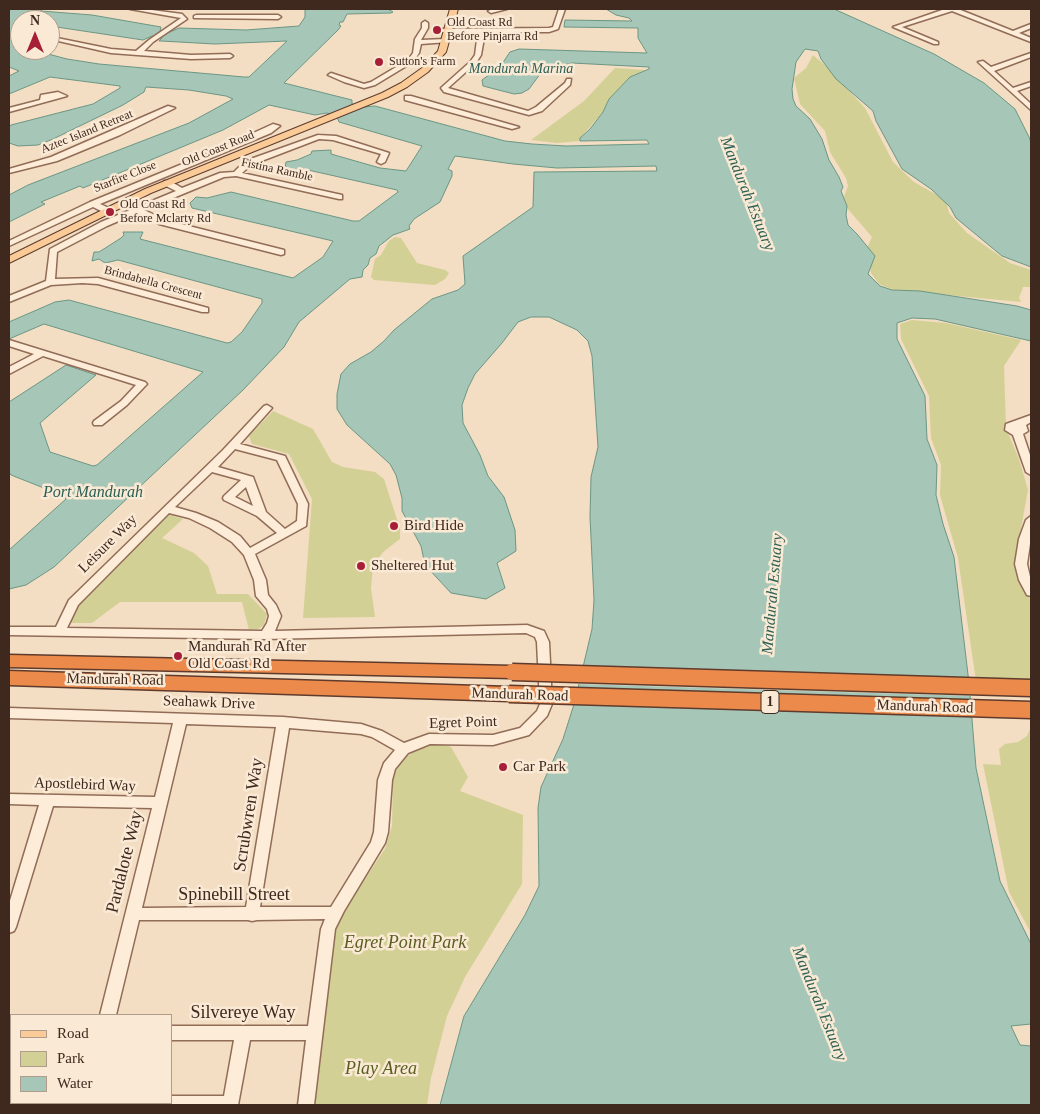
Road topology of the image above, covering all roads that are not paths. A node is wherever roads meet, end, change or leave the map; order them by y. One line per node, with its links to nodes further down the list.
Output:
1 (133, 9): 10 (street)
2 (450, 9): 13 (main road, Old Coast Road)
3 (454, 9): 13 (main road, Old Coast Road)
4 (504, 9): 7 (street)
5 (562, 9): 14 (street)
6 (953, 9): 15 (street); 20 (street)
7 (491, 11)
8 (196, 13): 9 (street); 10 (street)
9 (278, 17)
10 (183, 18): 21 (street)
11 (425, 23): 18 (street)
12 (1031, 26): 15 (street)
13 (444, 28): 14 (street); 19 (main road, Old Coast Road)
14 (482, 29): 32 (street)
15 (1014, 33): 16 (street)
16 (1031, 39)
17 (60, 41): 21 (street)
18 (419, 42): 19 (street); 26 (street)
19 (441, 42): 44 (main road, Old Coast Road)
20 (936, 43)
21 (138, 53): 23 (street)
22 (1031, 55): 25 (street)
23 (230, 56)
24 (981, 62): 25 (street)
25 (990, 70): 29 (street)
26 (332, 74)
27 (570, 80): 32 (street)
28 (1031, 84): 29 (street)
29 (1013, 90): 34 (street)
30 (408, 98): 36 (street)
31 (43, 100): 35 (street)
32 (482, 101): 36 (street)
33 (171, 108): 42 (street, Aztec Island Retreat)
34 (1031, 108)
35 (9, 110)
36 (464, 113): 38 (street)
37 (276, 126): 47 (street, Starfire Close)
38 (515, 127)
39 (392, 147): 40 (street)
40 (385, 153): 41 (street); 43 (street)
41 (381, 162)
42 (9, 171)
43 (236, 174): 45 (street, Fistina Ramble); 46 (street, Fistina Ramble)
44 (167, 184): 45 (street); 48 (main road, Old Coast Road)
45 (182, 191): 49 (street, Fistina Ramble)
46 (340, 197)
47 (93, 204): 48 (street, Starfire Close); 50 (street, Starfire Close)
48 (106, 210): 52 (main road, Old Coast Road)
49 (137, 210): 51 (street); 53 (street, Fistina Ramble)
50 (9, 244)
51 (280, 252)
52 (11, 259)
53 (50, 282): 54 (street, Brindabella Crescent); 55 (street, Brindabella Crescent)
54 (10, 297)
55 (205, 310)
56 (9, 343): 57 (street)
57 (40, 354): 58 (street); 61 (street)
58 (9, 371)
59 (267, 408): 62 (street, Leisure Way)
60 (1031, 418): 64 (street)
61 (98, 423)
62 (233, 445): 63 (street, Leisure Way); 69 (street)
63 (210, 468): 65 (street); 66 (street, Leisure Way)
64 (1031, 472)
65 (249, 479): 67 (street); 67 (street)
66 (166, 509): 70 (street); 73 (street, Leisure Way)
67 (261, 514): 69 (street)
68 (1031, 520): 71 (street)
69 (285, 534): 70 (street)
70 (249, 553): 74 (street)
71 (1031, 592)
72 (9, 631): 73 (street)
73 (60, 631): 74 (street, Egret Point)
74 (265, 635): 82 (street, Egret Point)
75 (9, 661): 77 (highway, Mandurah Road / 1, bridge)
76 (9, 678): 78 (highway, Mandurah Road / 1, bridge)
77 (1031, 688)
78 (1031, 710)
79 (9, 713): 80 (street, Seahawk Drive)
80 (181, 718): 81 (street, Seahawk Drive); 85 (street, Pardalote Way)
81 (283, 722): 82 (street, Seahawk Drive); 88 (street, Scrubwren Way)
82 (403, 749): 86 (street)
83 (9, 799): 84 (street, Apostlebird Way)
84 (48, 799): 85 (street, Apostlebird Way); 89 (street)
85 (160, 803): 87 (street, Pardalote Way)
86 (335, 913): 88 (street, Spinebill Street); 93 (street)
87 (133, 914): 88 (street, Spinebill Street); 90 (street, Pardalote Way)
88 (252, 915)
89 (9, 927)
90 (108, 1014)
91 (172, 1033): 92 (street, Silvereye Way)
92 (243, 1033): 93 (street, Silvereye Way); 95 (street)
93 (315, 1033): 96 (street)
94 (87, 1104): 95 (street)
95 (230, 1104)
96 (306, 1105)

